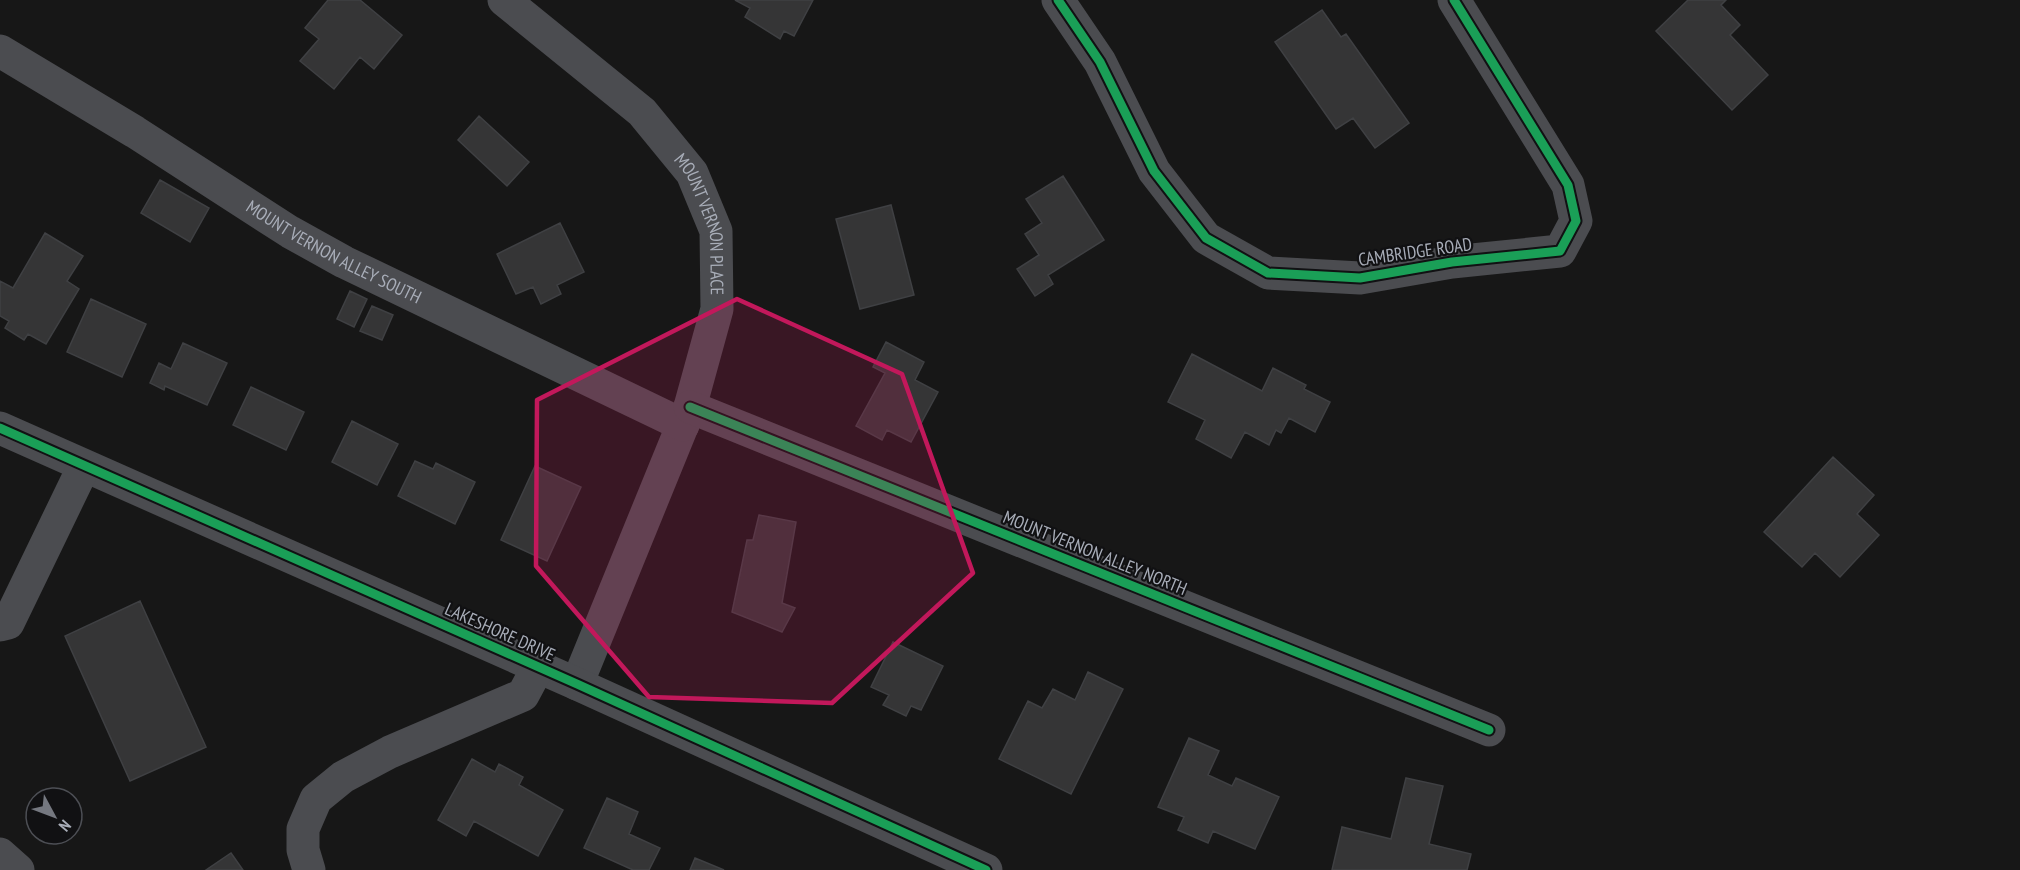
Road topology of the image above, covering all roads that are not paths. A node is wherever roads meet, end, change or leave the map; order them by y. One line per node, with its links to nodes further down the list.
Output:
1 (504, 0): 5 (street, MOUNT VERNON PLACE)
2 (1058, 0): 3 (street, CAMBRIDGE ROAD)
3 (1454, 0)
4 (0, 51): 5 (street, MOUNT VERNON ALLEY SOUTH)
5 (686, 416): 10 (street, MOUNT VERNON PLACE); 11 (street, MOUNT VERNON ALLEY NORTH)
6 (0, 429): 7 (street, LAKESHORE DRIVE)
7 (84, 466): 8 (street); 9 (street, LAKESHORE DRIVE)
8 (0, 625)
9 (538, 667): 10 (street, LAKESHORE DRIVE); 15 (street)
10 (577, 684): 13 (street, LAKESHORE DRIVE)
11 (1489, 730)
12 (0, 854): 14 (street)
13 (930, 859): 16 (street, LAKESHORE DRIVE)
14 (18, 870)
15 (309, 870)
16 (986, 870)

